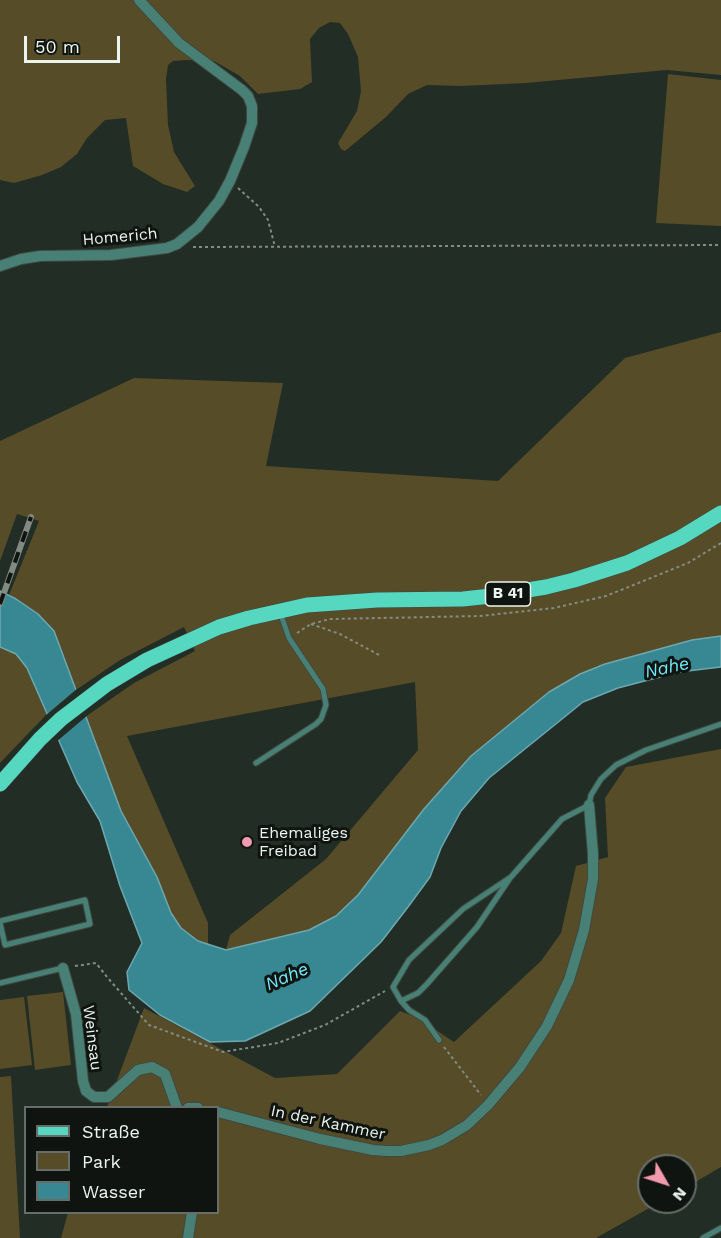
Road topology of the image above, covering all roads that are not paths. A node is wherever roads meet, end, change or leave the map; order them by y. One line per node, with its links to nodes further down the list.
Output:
1 (139, 0): 2 (street, Homerich)
2 (0, 266)
3 (721, 513): 4 (main road, B 41)
4 (280, 610): 6 (lane); 7 (main road, B 41)
5 (721, 724): 8 (lane)
6 (256, 763)
7 (1, 783)
8 (589, 805): 9 (lane); 16 (street, In der Kammer)
9 (511, 877): 13 (lane); 13 (lane)
10 (0, 922): 10 (lane)
11 (63, 968): 12 (lane); 15 (street, Weinsau)
12 (0, 983)
13 (401, 1001): 14 (lane)
14 (439, 1040)
15 (177, 1106)
16 (219, 1113)
17 (192, 1214): 19 (street)
18 (721, 1228): 20 (lane)
19 (188, 1238)
20 (704, 1238)

